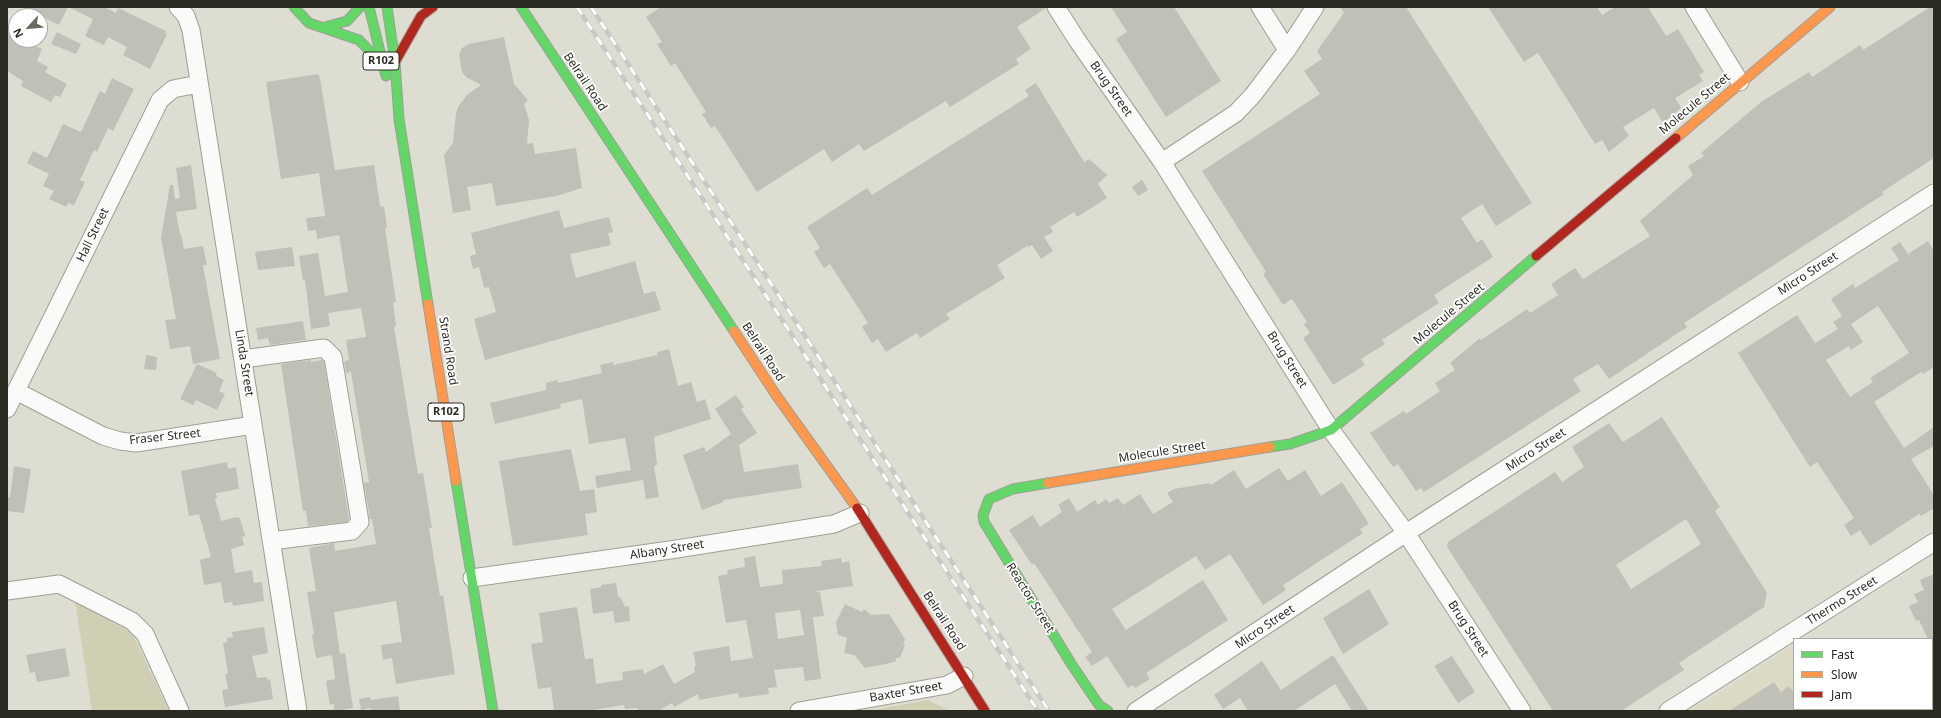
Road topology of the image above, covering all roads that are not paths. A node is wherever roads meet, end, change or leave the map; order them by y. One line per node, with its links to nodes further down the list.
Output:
1 (294, 7): 13 (street)
2 (360, 7): 13 (street)
3 (369, 7): 16 (street, Strand Road / R102)
4 (387, 7): 15 (street, Strand Road / R102)
5 (433, 7): 15 (street)
6 (521, 7): 28 (street, Belrail Road)
7 (1056, 7): 20 (street, Brug Street)
8 (1260, 7): 14 (street)
9 (1315, 7): 14 (street)
10 (1694, 7): 17 (street)
11 (1830, 7): 17 (street, Molecule Street)
12 (182, 11): 18 (street, Linda Street)
13 (325, 27): 16 (street)
14 (1287, 50): 20 (street)
15 (395, 62): 19 (street, Strand Road / R102)
16 (382, 64): 19 (street, Strand Road / R102)
17 (1740, 82): 26 (street, Molecule Street)
18 (199, 84): 22 (street, Linda Street); 23 (street, Hall Street)
19 (398, 113): 32 (street, Strand Road / R102)
20 (1162, 162): 26 (street, Brug Street)
21 (1934, 193): 29 (street, Micro Street)
22 (243, 359): 25 (street, Linda Street); 30 (street)
23 (16, 391): 24 (street, Hall Street); 25 (street, Fraser Street)
24 (7, 409)
25 (253, 425): 30 (street, Linda Street)
26 (1332, 430): 27 (street, Molecule Street); 29 (street, Brug Street)
27 (1012, 489): 41 (street, Reactor Street)
28 (860, 513): 32 (street, Albany Street); 34 (street, Belrail Road)
29 (1406, 533): 35 (street, Micro Street); 42 (street, Brug Street)
30 (271, 541): 37 (street, Linda Street)
31 (1934, 542): 43 (street, Thermo Street)
32 (472, 578): 38 (street, Strand Road / R102)
33 (7, 591): 36 (street)
34 (964, 676): 39 (street, Baxter Street); 40 (street, Belrail Road)
35 (1138, 710)
36 (180, 711)
37 (298, 711)
38 (493, 711)
39 (799, 711)
40 (985, 711)
41 (1108, 711)
42 (1522, 711)
43 (1668, 711)

